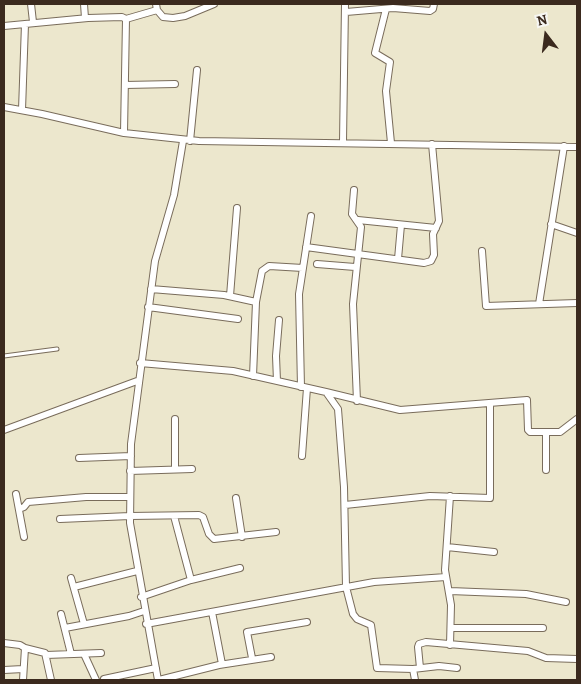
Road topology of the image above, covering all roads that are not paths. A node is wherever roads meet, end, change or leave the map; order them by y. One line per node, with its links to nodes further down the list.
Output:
1 (31, 4): 12 (street)
2 (84, 4): 10 (street)
3 (214, 4): 7 (street)
4 (345, 4): 9 (street)
5 (434, 4): 6 (street)
6 (402, 6): 8 (street)
7 (157, 7): 11 (street)
8 (386, 9): 9 (street); 23 (street)
9 (346, 12): 22 (street)
10 (85, 18): 11 (street); 12 (street)
11 (126, 19): 17 (street)
12 (33, 22): 13 (street)
13 (25, 24): 14 (street); 19 (street)
14 (4, 26)
15 (196, 70): 21 (street)
16 (175, 84): 17 (street)
17 (125, 85): 20 (street)
18 (4, 107): 19 (street)
19 (22, 110): 20 (street)
20 (124, 133): 21 (street)
21 (187, 141): 22 (street); 42 (street)
22 (343, 142): 23 (street)
23 (392, 143): 24 (street)
24 (432, 144): 25 (street); 33 (street)
25 (564, 146): 26 (street); 31 (street)
26 (577, 147)
27 (354, 190): 30 (street)
28 (237, 208): 43 (street)
29 (310, 216): 35 (street)
30 (358, 220): 32 (street); 37 (street)
31 (552, 224): 34 (street); 46 (street)
32 (401, 225): 33 (street); 38 (street)
33 (436, 228): 38 (street)
34 (577, 233)
35 (306, 247): 37 (street); 41 (street)
36 (482, 251): 46 (street)
37 (357, 253): 38 (street); 40 (street)
38 (398, 259)
39 (317, 264): 40 (street)
40 (356, 267): 58 (street)
41 (303, 268): 44 (street); 56 (street)
42 (150, 289): 43 (street); 47 (street)
43 (230, 296): 44 (street)
44 (256, 302): 53 (street)
45 (577, 303): 46 (street)
46 (539, 304)
47 (148, 306): 48 (street); 52 (street)
48 (238, 319)
49 (279, 320): 55 (street)
50 (58, 349): 51 (lane)
51 (4, 356)
52 (140, 363): 53 (street); 54 (street)
53 (253, 376): 55 (street)
54 (138, 381): 62 (street); 64 (street)
55 (277, 381): 56 (street)
56 (304, 388): 57 (street); 65 (street)
57 (326, 392): 58 (street); 75 (street)
58 (357, 401): 59 (street)
59 (490, 403): 63 (street); 73 (street)
60 (175, 419): 67 (street)
61 (577, 419): 63 (street)
62 (4, 430)
63 (546, 432): 69 (street)
64 (131, 456): 66 (street); 70 (street)
65 (302, 456)
66 (80, 458)
67 (175, 469): 68 (street); 70 (street)
68 (192, 469)
69 (546, 470)
70 (130, 471): 72 (street)
71 (16, 494): 76 (street)
72 (130, 496): 76 (street); 77 (street)
73 (450, 496): 75 (street); 83 (street)
74 (236, 498): 81 (street)
75 (345, 505): 91 (street)
76 (18, 509): 82 (street)
77 (130, 516): 78 (street); 79 (street); 86 (street)
78 (174, 516): 81 (street); 89 (street)
79 (60, 519)
80 (276, 532): 81 (street)
81 (242, 537)
82 (24, 538)
83 (447, 547): 84 (street); 87 (street)
84 (494, 552)
85 (240, 568): 89 (street)
86 (137, 572): 90 (street); 93 (street)
87 (446, 577): 91 (street); 92 (street)
88 (71, 578): 90 (street)
89 (191, 580): 93 (street)
90 (74, 587): 99 (street)
91 (346, 588): 96 (street); 117 (street)
92 (450, 591): 94 (street); 102 (street)
93 (142, 597): 95 (street)
94 (566, 602)
95 (144, 610): 99 (street); 100 (street)
96 (212, 612): 100 (street); 114 (street)
97 (61, 614): 101 (street)
98 (307, 622): 112 (street)
99 (84, 624): 101 (street)
100 (146, 624): 115 (street)
101 (65, 628): 108 (street)
102 (451, 628): 103 (street); 105 (street)
103 (542, 628)
104 (4, 643): 106 (street)
105 (450, 645): 113 (street); 117 (street)
106 (25, 648): 110 (street); 119 (street)
107 (100, 653): 109 (street)
108 (71, 654): 109 (street); 110 (street)
109 (84, 654): 123 (street)
110 (46, 655): 122 (street)
111 (271, 657): 112 (street)
112 (252, 658): 114 (street)
113 (577, 659)
114 (222, 664): 124 (street)
115 (156, 668): 120 (street); 124 (street)
116 (457, 668): 117 (street)
117 (417, 669): 125 (street)
118 (4, 670): 119 (street)
119 (23, 670): 121 (street)
120 (104, 679)
121 (23, 680)
122 (51, 680)
123 (96, 680)
124 (158, 680)
125 (416, 680)

